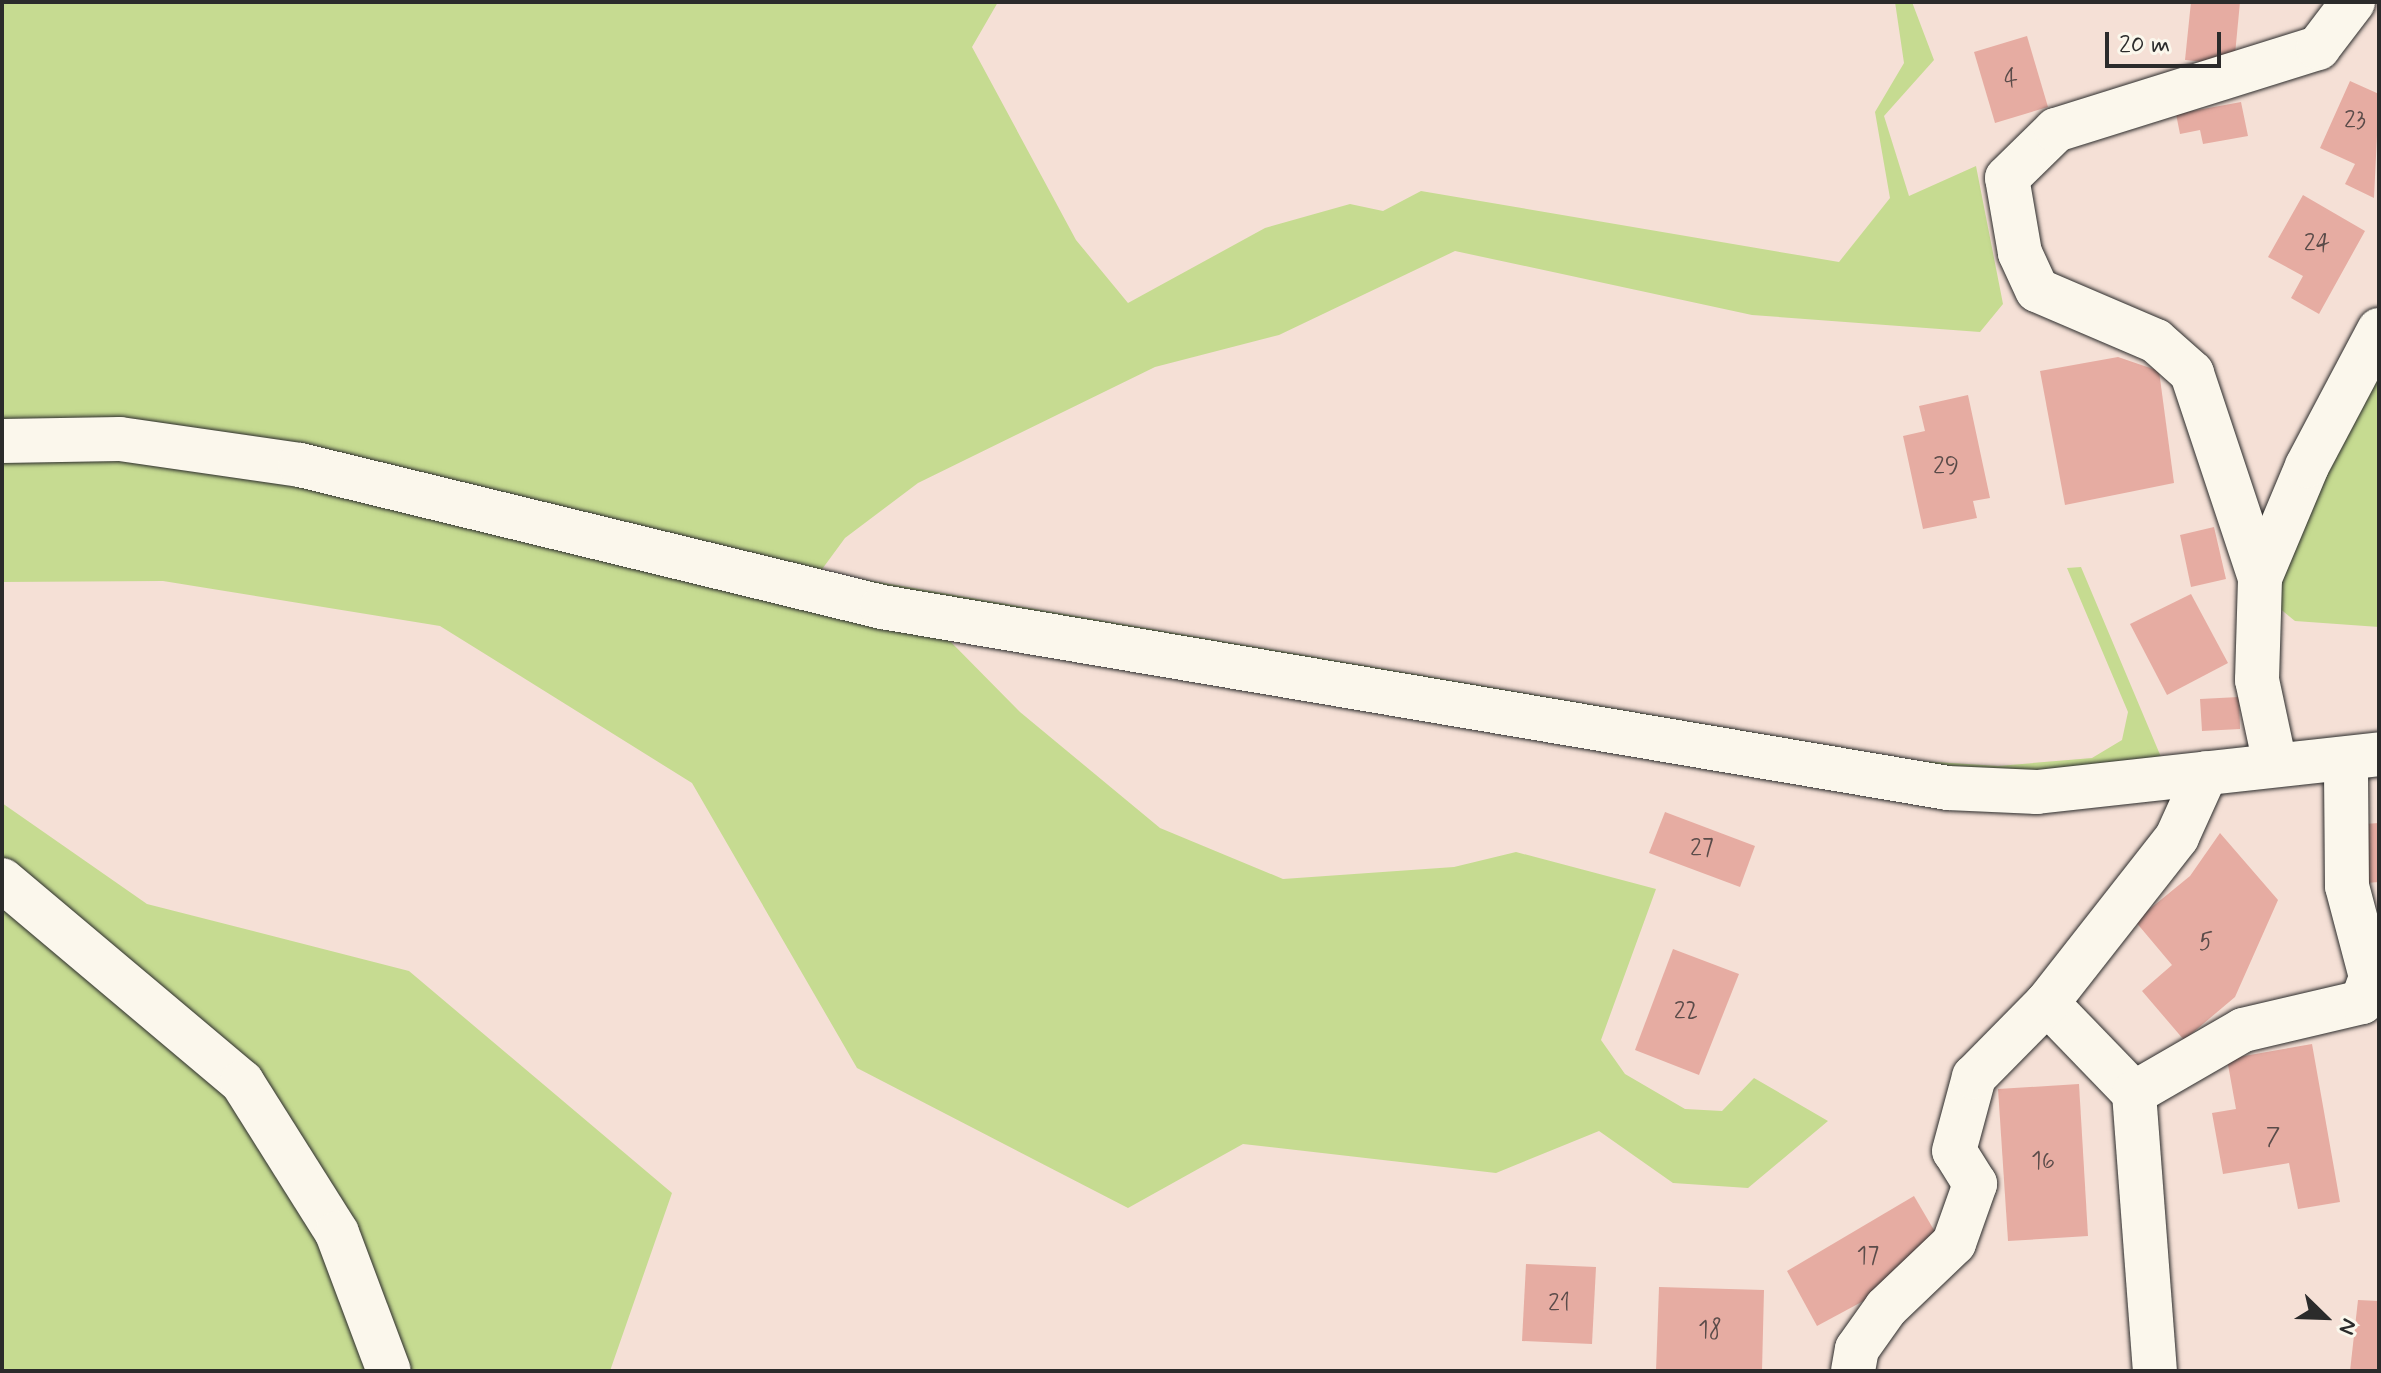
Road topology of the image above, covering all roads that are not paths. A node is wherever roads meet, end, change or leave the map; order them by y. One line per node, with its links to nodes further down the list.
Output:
1 (2353, 2): 4 (street)
2 (2379, 330): 4 (street)
3 (2, 441): 7 (street)
4 (2260, 578): 6 (street)
5 (2362, 756): 6 (street); 10 (street)
6 (2275, 764): 7 (street)
7 (2206, 773): 9 (street)
8 (2, 880): 11 (street)
9 (2047, 1003): 10 (street); 12 (street)
10 (2134, 1093): 13 (street)
11 (389, 1371)
12 (1853, 1371)
13 (2155, 1371)

